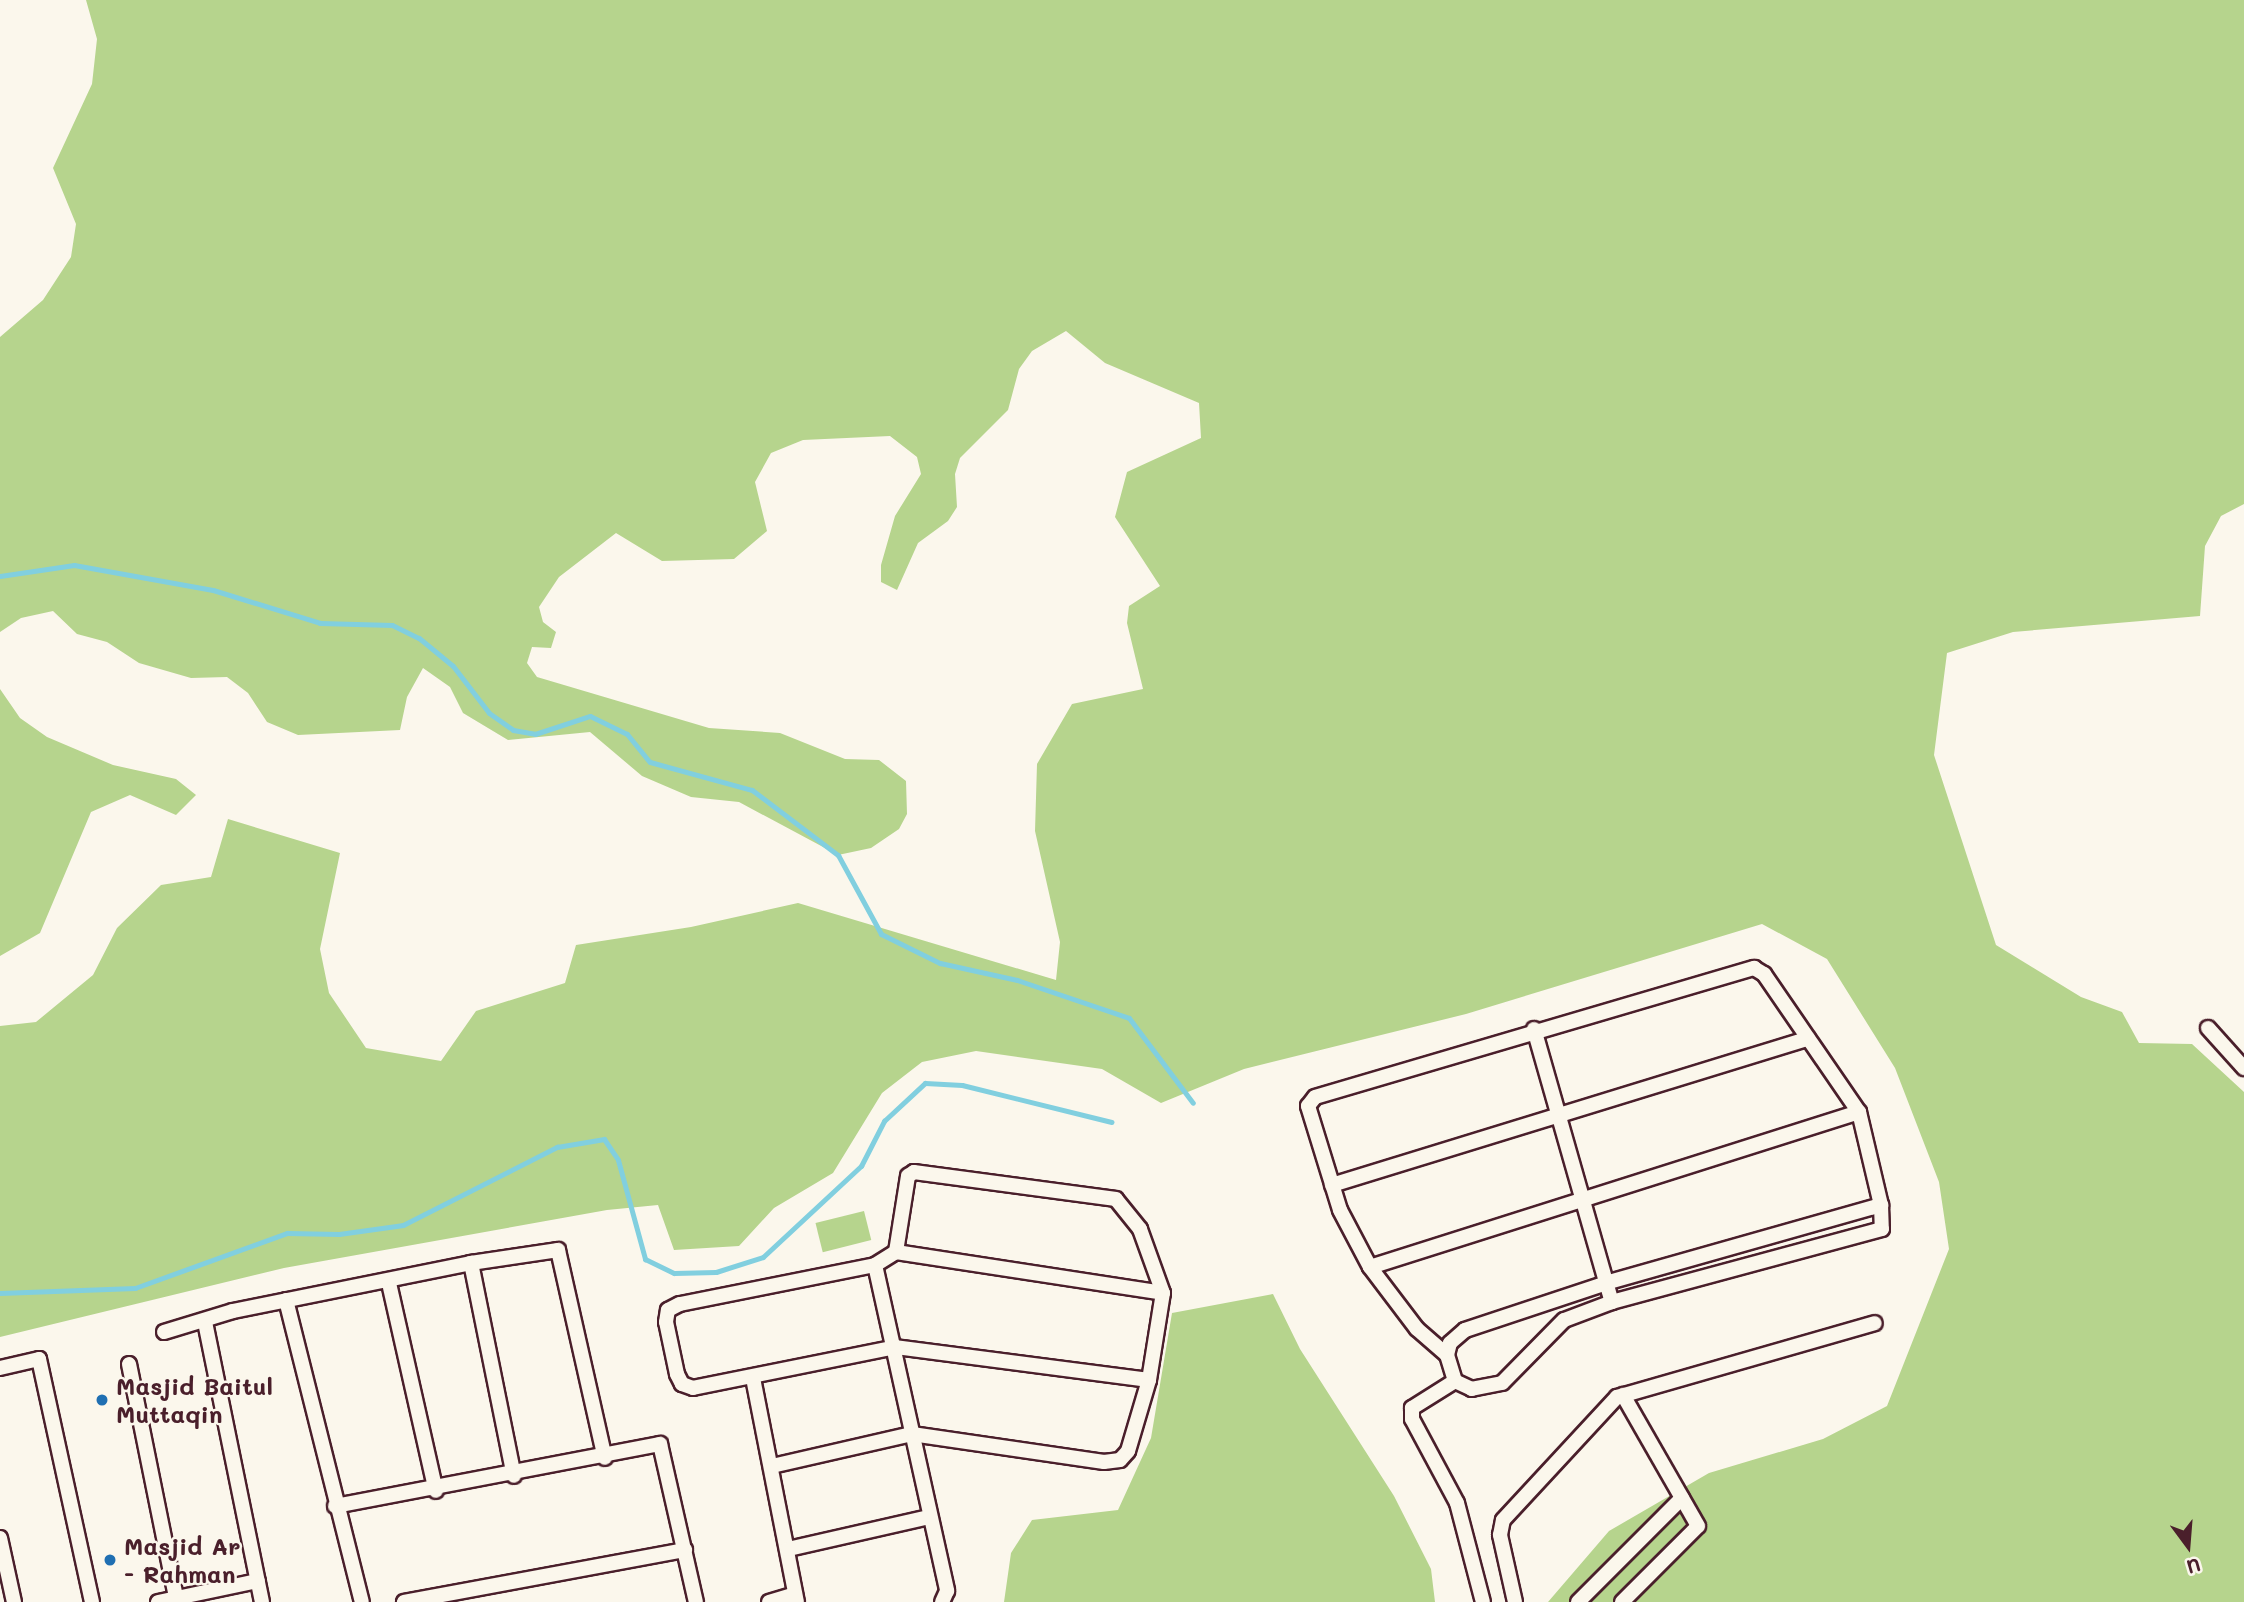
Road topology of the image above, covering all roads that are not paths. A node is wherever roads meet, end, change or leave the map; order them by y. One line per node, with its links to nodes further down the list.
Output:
1 (2208, 1028): 4 (street)
2 (1534, 1029): 3 (street); 6 (street); 7 (street)
3 (1808, 1039): 5 (street); 6 (street)
4 (2244, 1068)
5 (1859, 1112): 8 (street); 9 (street)
6 (1563, 1117): 7 (street); 8 (street)
7 (1332, 1185): 13 (street)
8 (1586, 1202): 13 (street); 14 (street)
9 (1881, 1205): 14 (street); 19 (street)
10 (897, 1252): 12 (street); 16 (street); 16 (street)
11 (471, 1263): 15 (street); 33 (street); 35 (street)
12 (875, 1265): 24 (street); 28 (street)
13 (1370, 1267): 25 (street)
14 (1609, 1282): 18 (street); 19 (street)
15 (389, 1283): 17 (street); 36 (street)
16 (1163, 1293): 29 (street)
17 (286, 1300): 21 (street); 38 (street)
18 (1555, 1301): 20 (street); 25 (street)
19 (1612, 1302): 20 (street)
20 (1564, 1320): 30 (street)
21 (205, 1322): 23 (street); 43 (street)
22 (1875, 1323): 31 (street)
23 (164, 1332)
24 (896, 1347): 28 (street); 29 (street); 32 (street)
25 (1447, 1354): 30 (street)
26 (129, 1364): 44 (street)
27 (0, 1368): 47 (street)
28 (752, 1378): 34 (street)
29 (1149, 1380): 32 (street)
30 (1455, 1381): 55 (street)
31 (1623, 1395): 37 (street); 56 (street)
32 (912, 1434): 34 (street); 39 (street)
33 (605, 1458): 35 (street); 42 (street)
34 (772, 1466): 41 (street)
35 (514, 1476): 36 (street)
36 (436, 1491): 38 (street)
37 (1682, 1498): 57 (street); 58 (street)
38 (335, 1506): 50 (street)
39 (929, 1517): 41 (street); 54 (street)
40 (0, 1538): 46 (street)
41 (788, 1549): 45 (street)
42 (685, 1550): 51 (street); 52 (street)
43 (258, 1581): 44 (street); 49 (street)
44 (176, 1598): 48 (street)
45 (796, 1598): 53 (street)
46 (14, 1602)
47 (92, 1602)
48 (158, 1602)
49 (262, 1602)
50 (362, 1602)
51 (404, 1602)
52 (695, 1602)
53 (769, 1602)
54 (942, 1602)
55 (1483, 1602)
56 (1515, 1602)
57 (1578, 1602)
58 (1622, 1602)

